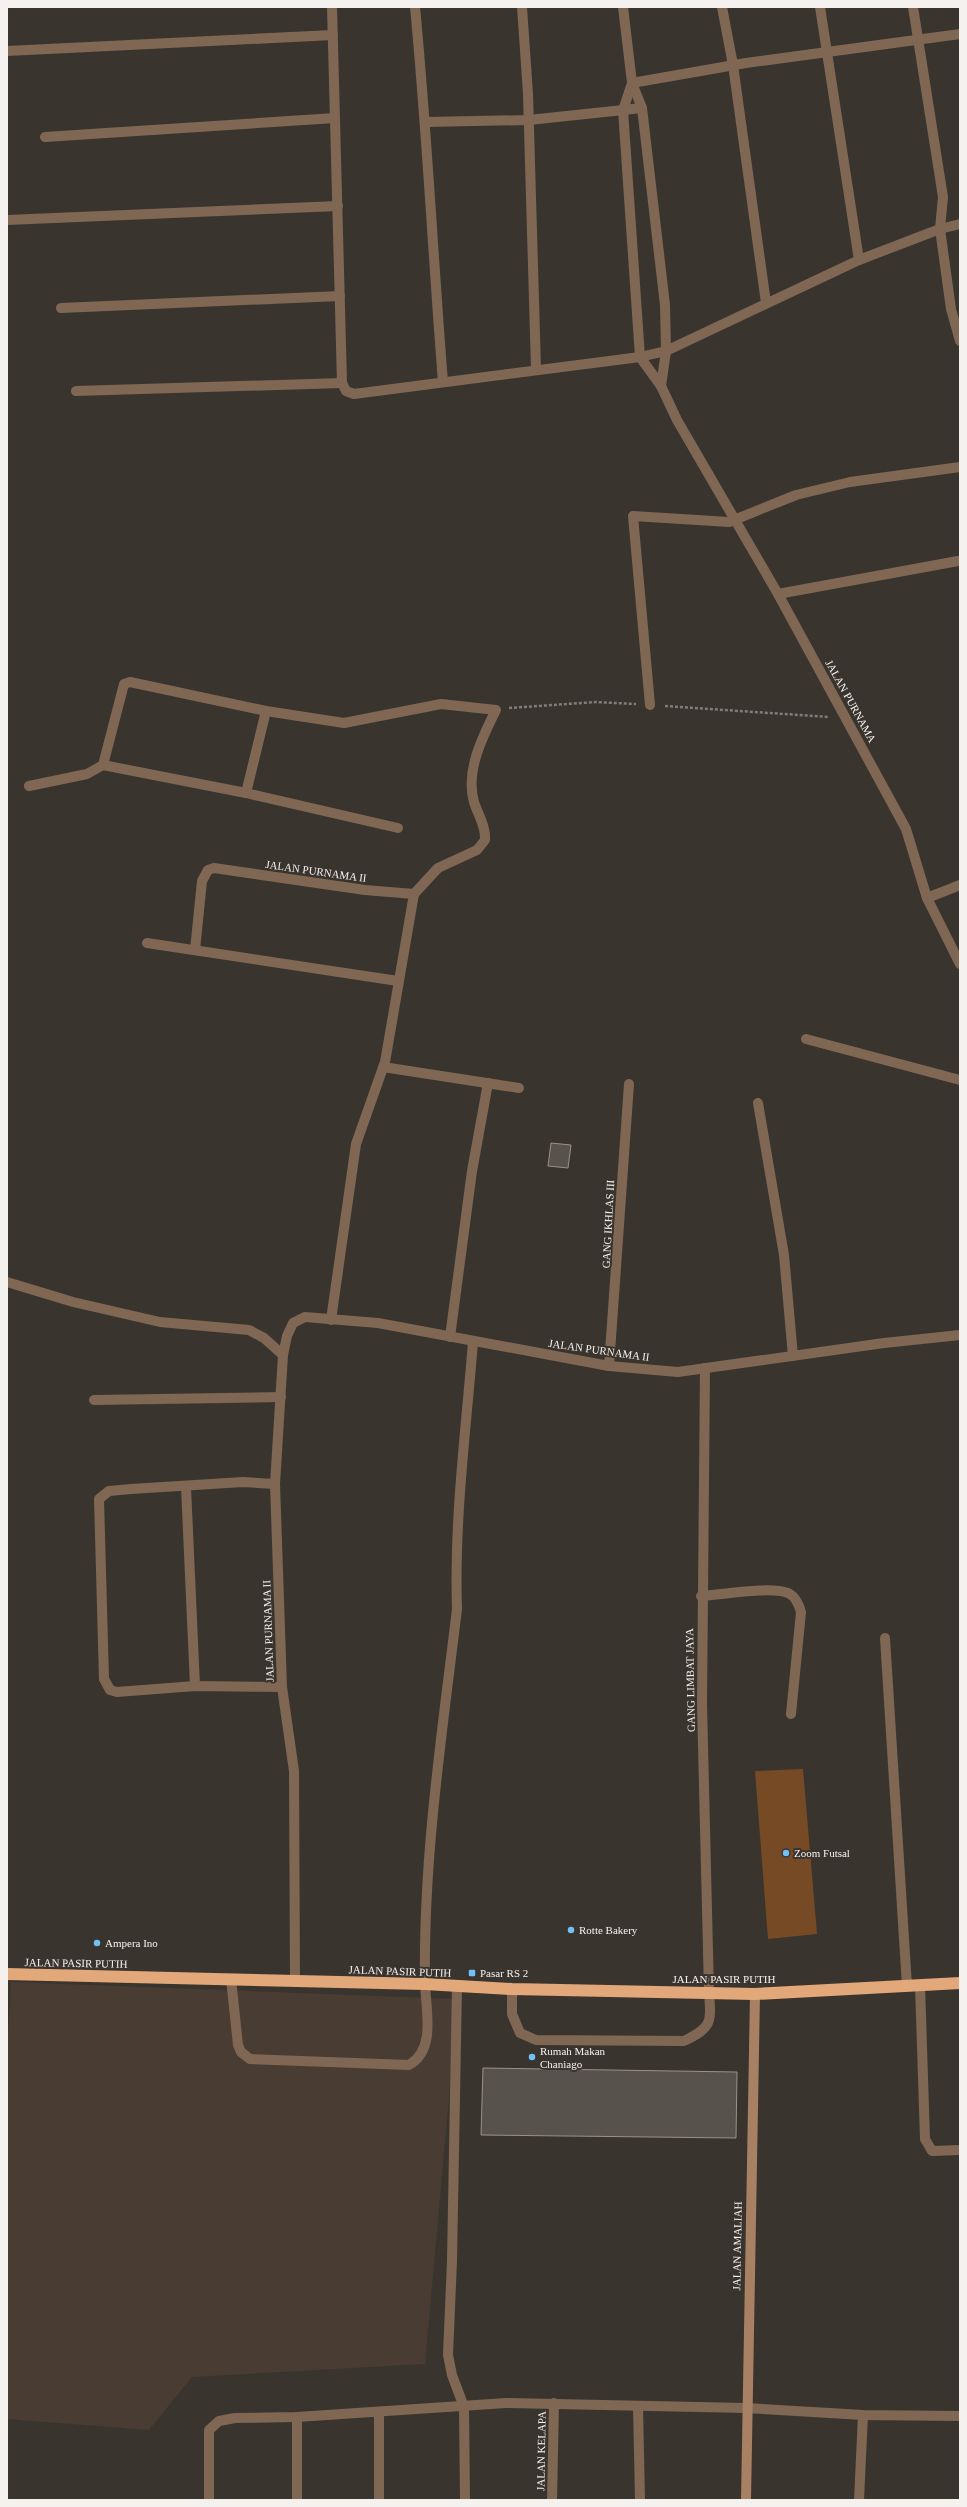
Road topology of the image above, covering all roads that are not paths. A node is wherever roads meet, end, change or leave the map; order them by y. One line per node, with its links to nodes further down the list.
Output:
1 (332, 7): 9 (street)
2 (415, 7): 19 (street)
3 (522, 7): 18 (street)
4 (623, 7): 14 (street)
5 (722, 7): 13 (street)
6 (820, 7): 12 (street)
7 (913, 7): 10 (street)
8 (960, 34): 10 (street)
9 (333, 35): 11 (street); 17 (street)
10 (919, 41): 12 (street); 24 (street)
11 (7, 51)
12 (827, 52): 13 (street); 25 (street)
13 (733, 65): 14 (street); 27 (street)
14 (632, 83): 15 (street); 16 (street)
15 (642, 108): 16 (street); 30 (street)
16 (623, 110): 18 (street); 31 (street)
17 (335, 118): 20 (street); 21 (street)
18 (529, 120): 19 (street); 32 (street)
19 (426, 122): 33 (street)
20 (45, 136)
21 (338, 206): 22 (street); 26 (street)
22 (7, 220)
23 (960, 224): 24 (street)
24 (940, 229): 25 (street); 29 (street)
25 (859, 260): 27 (street)
26 (340, 296): 28 (street); 34 (street)
27 (766, 303): 30 (street)
28 (61, 308)
29 (960, 341)
30 (666, 350): 31 (street); 35 (street)
31 (640, 357): 32 (street); 35 (street, JALAN PURNAMA)
32 (536, 369): 33 (street)
33 (443, 382): 34 (street)
34 (342, 383): 36 (street)
35 (661, 386): 38 (street, JALAN PURNAMA)
36 (76, 391)
37 (960, 467): 38 (street)
38 (736, 521): 40 (street, JALAN PURNAMA); 41 (street)
39 (958, 561): 40 (street)
40 (778, 594): 49 (street, JALAN PURNAMA)
41 (650, 705)
42 (266, 711): 43 (street); 45 (street); 48 (street)
43 (103, 765): 44 (street); 45 (street)
44 (29, 786)
45 (246, 793): 46 (street)
46 (398, 828)
47 (960, 885): 49 (street)
48 (414, 894): 51 (street, JALAN PURNAMA II); 53 (street)
49 (927, 898): 52 (street, JALAN PURNAMA)
50 (147, 943): 51 (street)
51 (195, 950): 53 (street)
52 (960, 964)
53 (398, 981): 55 (street)
54 (806, 1039): 56 (street)
55 (383, 1067): 57 (street); 62 (street)
56 (960, 1080)
57 (488, 1084): 59 (street); 64 (street)
58 (629, 1084): 68 (street, GANG IKHLAS III)
59 (519, 1088)
60 (758, 1103): 67 (street)
61 (7, 1282): 66 (street)
62 (331, 1320): 64 (street, JALAN PURNAMA II); 66 (street, JALAN PURNAMA II)
63 (960, 1335): 67 (street, JALAN PURNAMA II)
64 (450, 1337): 65 (street, JALAN PURNAMA II)
65 (473, 1342): 68 (street, JALAN PURNAMA II); 83 (street)
66 (284, 1355): 70 (street, JALAN PURNAMA II)
67 (793, 1356): 69 (street, JALAN PURNAMA II)
68 (609, 1366): 69 (street, JALAN PURNAMA II)
69 (705, 1368): 74 (street, GANG LIMBAT JAYA)
70 (281, 1397): 71 (street); 72 (street, JALAN PURNAMA II)
71 (94, 1400)
72 (275, 1484): 73 (street); 77 (street, JALAN PURNAMA II)
73 (186, 1487): 76 (street); 76 (street)
74 (701, 1596): 78 (street); 88 (street, GANG LIMBAT JAYA)
75 (885, 1638): 86 (street)
76 (195, 1686): 77 (street)
77 (282, 1686): 81 (street, JALAN PURNAMA II)
78 (791, 1714)
79 (7, 1974): 80 (highway, JALAN PASIR PUTIH)
80 (231, 1979): 81 (highway, JALAN PASIR PUTIH); 83 (street)
81 (295, 1980): 83 (highway, JALAN PASIR PUTIH)
82 (960, 1983): 84 (highway, JALAN PASIR PUTIH)
83 (425, 1984): 85 (highway, JALAN PASIR PUTIH)
84 (920, 1985): 86 (highway, JALAN PASIR PUTIH); 90 (street)
85 (457, 1986): 87 (highway, JALAN PASIR PUTIH); 92 (street)
86 (907, 1986): 89 (highway, JALAN PASIR PUTIH)
87 (512, 1990): 88 (highway, JALAN PASIR PUTIH); 88 (street, GANG LIMBAT JAYA)
88 (710, 1992): 89 (highway, JALAN PASIR PUTIH)
89 (755, 1994): 94 (street, JALAN AMALIAH)
90 (960, 2150)
91 (554, 2403): 92 (street); 93 (street); 103 (street, JALAN KELAPA)
92 (464, 2407): 95 (street); 102 (street)
93 (638, 2407): 94 (street); 104 (street)
94 (746, 2408): 96 (street); 105 (street, JALAN AMALIAH)
95 (379, 2412): 98 (street); 101 (street)
96 (863, 2414): 97 (street); 106 (street)
97 (960, 2416)
98 (297, 2417): 99 (street); 100 (street)
99 (209, 2500)
100 (297, 2500)
101 (379, 2500)
102 (465, 2500)
103 (552, 2500)
104 (640, 2500)
105 (746, 2500)
106 (859, 2500)

